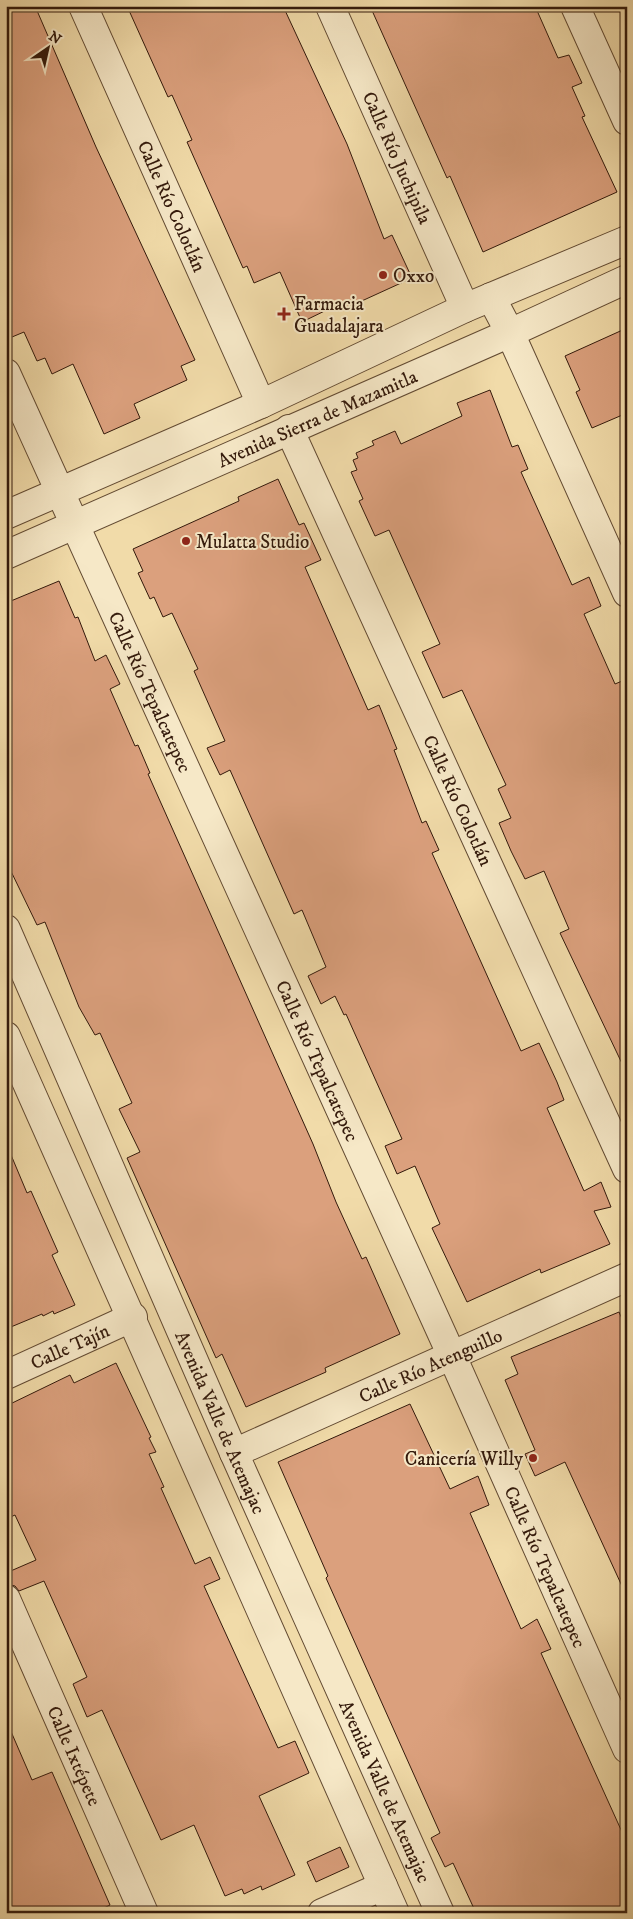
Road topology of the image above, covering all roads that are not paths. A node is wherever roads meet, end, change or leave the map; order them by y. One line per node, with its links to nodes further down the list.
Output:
1 (83, 6): 11 (street, Calle Río Colotlán)
2 (330, 6): 8 (street, Calle Río Juchipila)
3 (575, 6): 4 (street)
4 (627, 121)
5 (627, 240): 7 (street, Avenida Sierra de Mazamitla)
6 (627, 279): 9 (street, Avenida Sierra de Mazamitla)
7 (491, 297): 8 (street, Avenida Sierra de Mazamitla); 9 (street)
8 (465, 308): 11 (street, Avenida Sierra de Mazamitla)
9 (510, 334): 12 (street, Avenida Sierra de Mazamitla); 17 (street)
10 (6, 373): 13 (street, Calle Río Tepalcatepec)
11 (261, 404): 13 (street, Avenida Sierra de Mazamitla)
12 (290, 429): 15 (street, Avenida Sierra de Mazamitla); 20 (street, Calle Río Colotlán)
13 (60, 490): 14 (street, Avenida Sierra de Mazamitla); 15 (street, Calle Río Tepalcatepec)
14 (6, 515)
15 (76, 524): 16 (street, Avenida Sierra de Mazamitla); 23 (street, Calle Río Tepalcatepec)
16 (6, 555)
17 (627, 593)
18 (6, 929): 25 (street, Avenida Valle de Atemajac)
19 (6, 1036): 22 (street, Avenida Valle de Atemajac)
20 (627, 1169)
21 (627, 1277): 23 (street, Calle Río Atenguillo)
22 (133, 1318): 24 (street, Calle Tajín); 28 (street, Avenida Valle de Atemajac)
23 (452, 1356): 25 (street, Calle Río Atenguillo); 27 (street, Calle Río Tepalcatepec)
24 (6, 1375)
25 (234, 1453): 32 (street, Avenida Valle de Atemajac)
26 (6, 1599): 29 (street, Calle Ixtépete)
27 (627, 1749)
28 (383, 1886): 30 (street); 31 (street, Avenida Valle de Atemajac)
29 (144, 1913)
30 (322, 1913)
31 (395, 1913)
32 (440, 1913)

